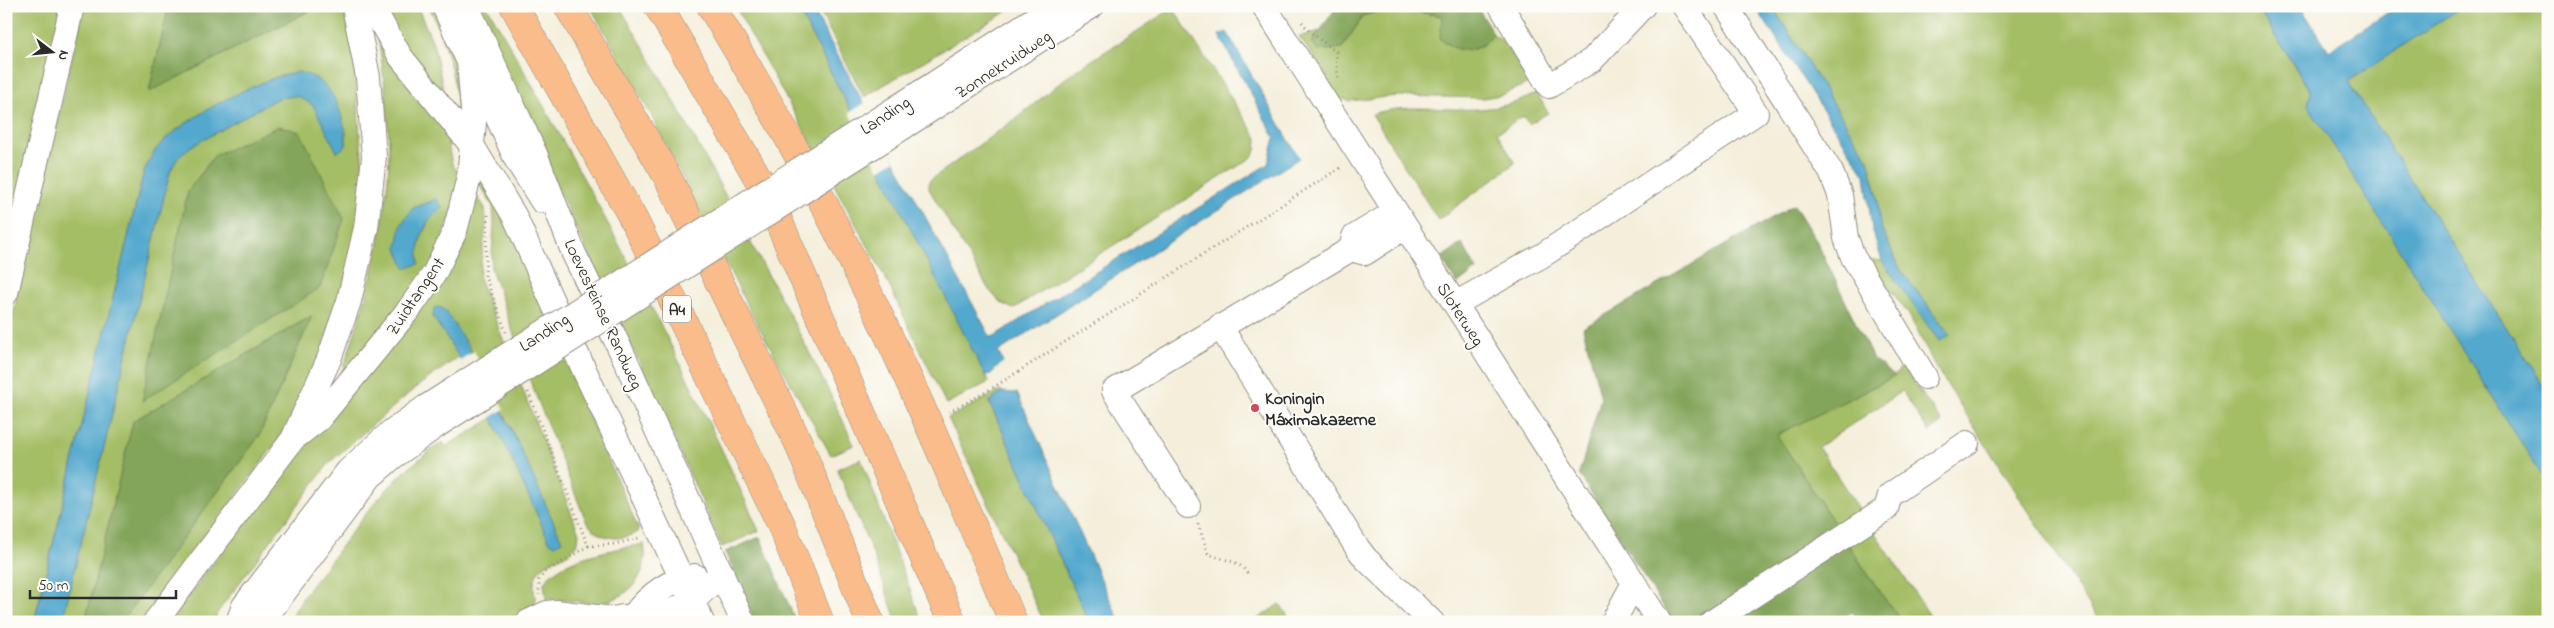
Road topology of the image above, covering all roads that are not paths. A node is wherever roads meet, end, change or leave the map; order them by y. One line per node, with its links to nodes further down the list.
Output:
1 (72, 6): 24 (street)
2 (354, 6): 29 (street, Zuidtangent)
3 (372, 6): 19 (street)
4 (444, 6): 17 (street, Zuidtangent)
5 (467, 6): 22 (street, Loevesteinse Randweg)
6 (514, 6): 43 (highway, A4)
7 (568, 6): 44 (highway)
8 (658, 6): 45 (highway)
9 (711, 6): 46 (highway)
10 (1054, 6): 18 (street, Zonnekruidweg)
11 (1092, 6): 18 (street, Zonnekruidweg)
12 (1264, 6): 21 (street, Sloterweg)
13 (1501, 6): 16 (street)
14 (1684, 6): 25 (street)
15 (1726, 6): 27 (street)
16 (1637, 8)
17 (469, 62): 19 (street, Zuidtangent); 20 (street)
18 (934, 96): 28 (street, Landing, bridge)
19 (473, 147): 23 (street); 29 (street, Zuidtangent)
20 (516, 159): 22 (street); 23 (street)
21 (1400, 220): 25 (street, Sloterweg); 26 (street)
22 (574, 254): 32 (street, Loevesteinse Randweg)
23 (535, 261): 33 (street)
24 (6, 293)
25 (1455, 304): 34 (street, Sloterweg)
26 (1220, 326): 31 (street); 47 (street)
27 (1925, 376)
28 (431, 417): 40 (street, Landing); 41 (street, Landing)
29 (293, 439): 39 (street, Zuidtangent)
30 (1967, 443): 49 (street)
31 (1188, 506)
32 (722, 573): 33 (street); 35 (street); 42 (street, Loevesteinse Randweg)
33 (681, 578): 35 (street); 36 (street)
34 (1634, 583): 38 (street, Sloterweg); 48 (street)
35 (697, 612): 36 (street)
36 (634, 615): 37 (street)
37 (538, 617)
38 (1658, 621)
39 (155, 622)
40 (238, 622)
41 (262, 622)
42 (743, 622)
43 (820, 622)
44 (870, 622)
45 (952, 622)
46 (1013, 622)
47 (1432, 622)
48 (1613, 622)
49 (1712, 622)

